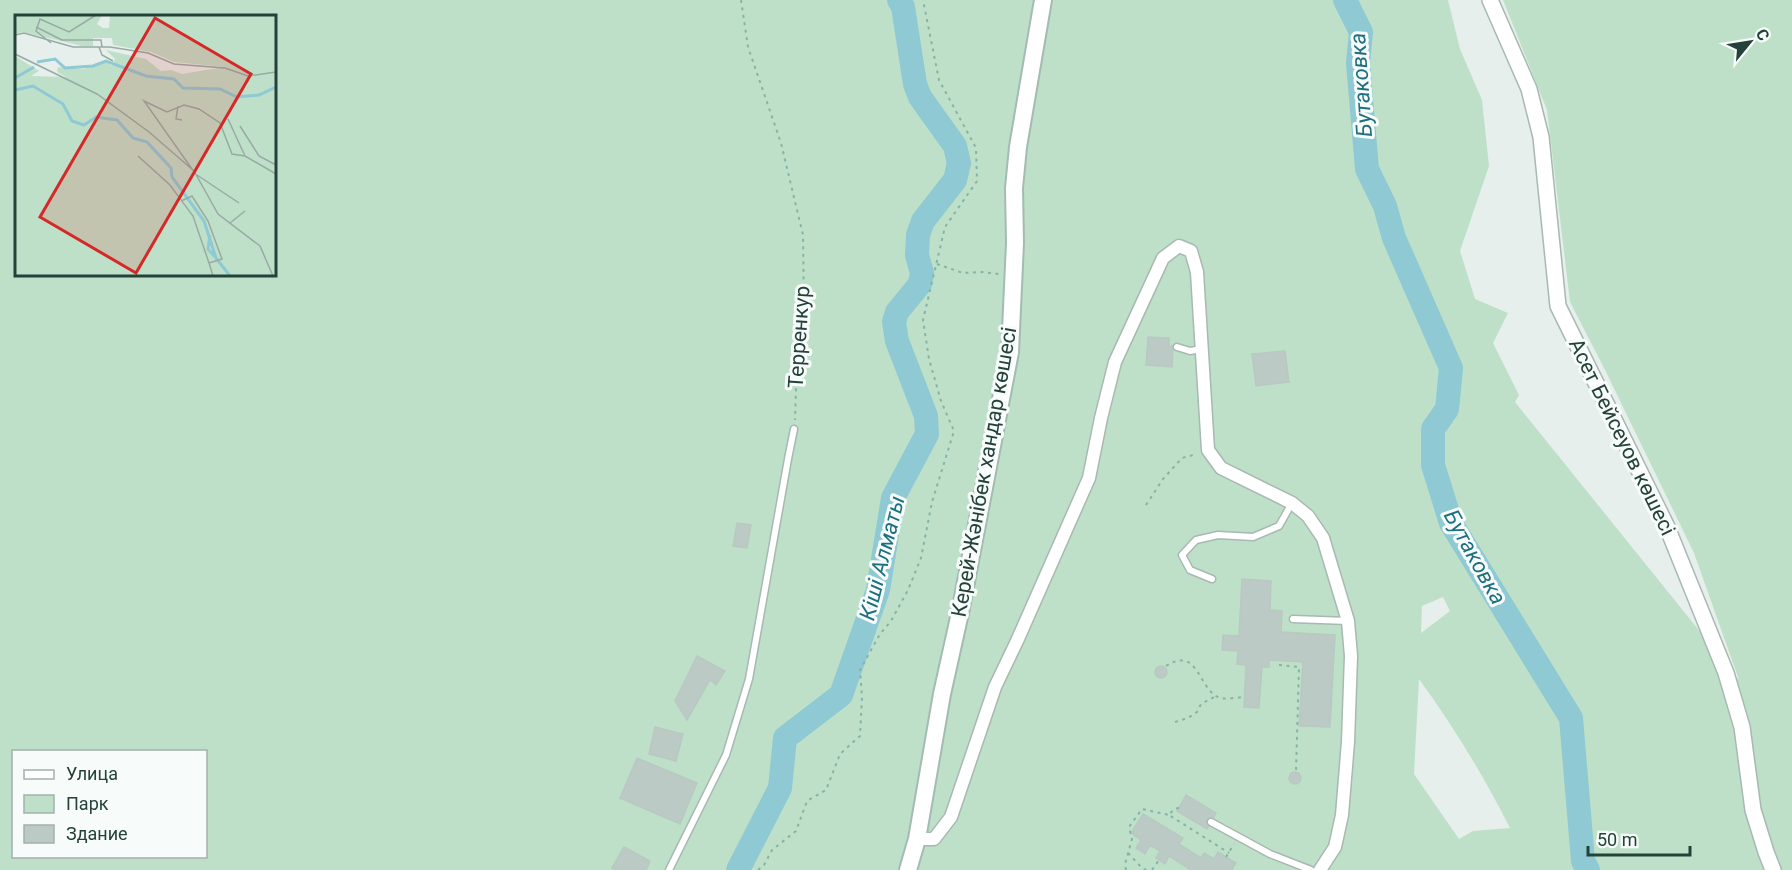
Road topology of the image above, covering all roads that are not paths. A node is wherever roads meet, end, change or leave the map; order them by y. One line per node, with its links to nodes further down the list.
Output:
1 (1043, 0): 11 (main road, Керей-Жәнібек хандар көшесі)
2 (1490, 0): 16 (street, Асет Бейсеуов көшесі)
3 (1177, 347): 4 (lane)
4 (1202, 349): 6 (street); 11 (street)
5 (794, 429): 12 (lane)
6 (1292, 503): 7 (lane); 9 (street)
7 (1212, 579)
8 (1293, 620): 9 (lane)
9 (1348, 621): 15 (street)
10 (1211, 822): 14 (lane)
11 (917, 839): 13 (main road, Керей-Жәнібек хандар көшесі)
12 (669, 870)
13 (908, 870)
14 (1311, 870)
15 (1320, 870)
16 (1773, 870)

